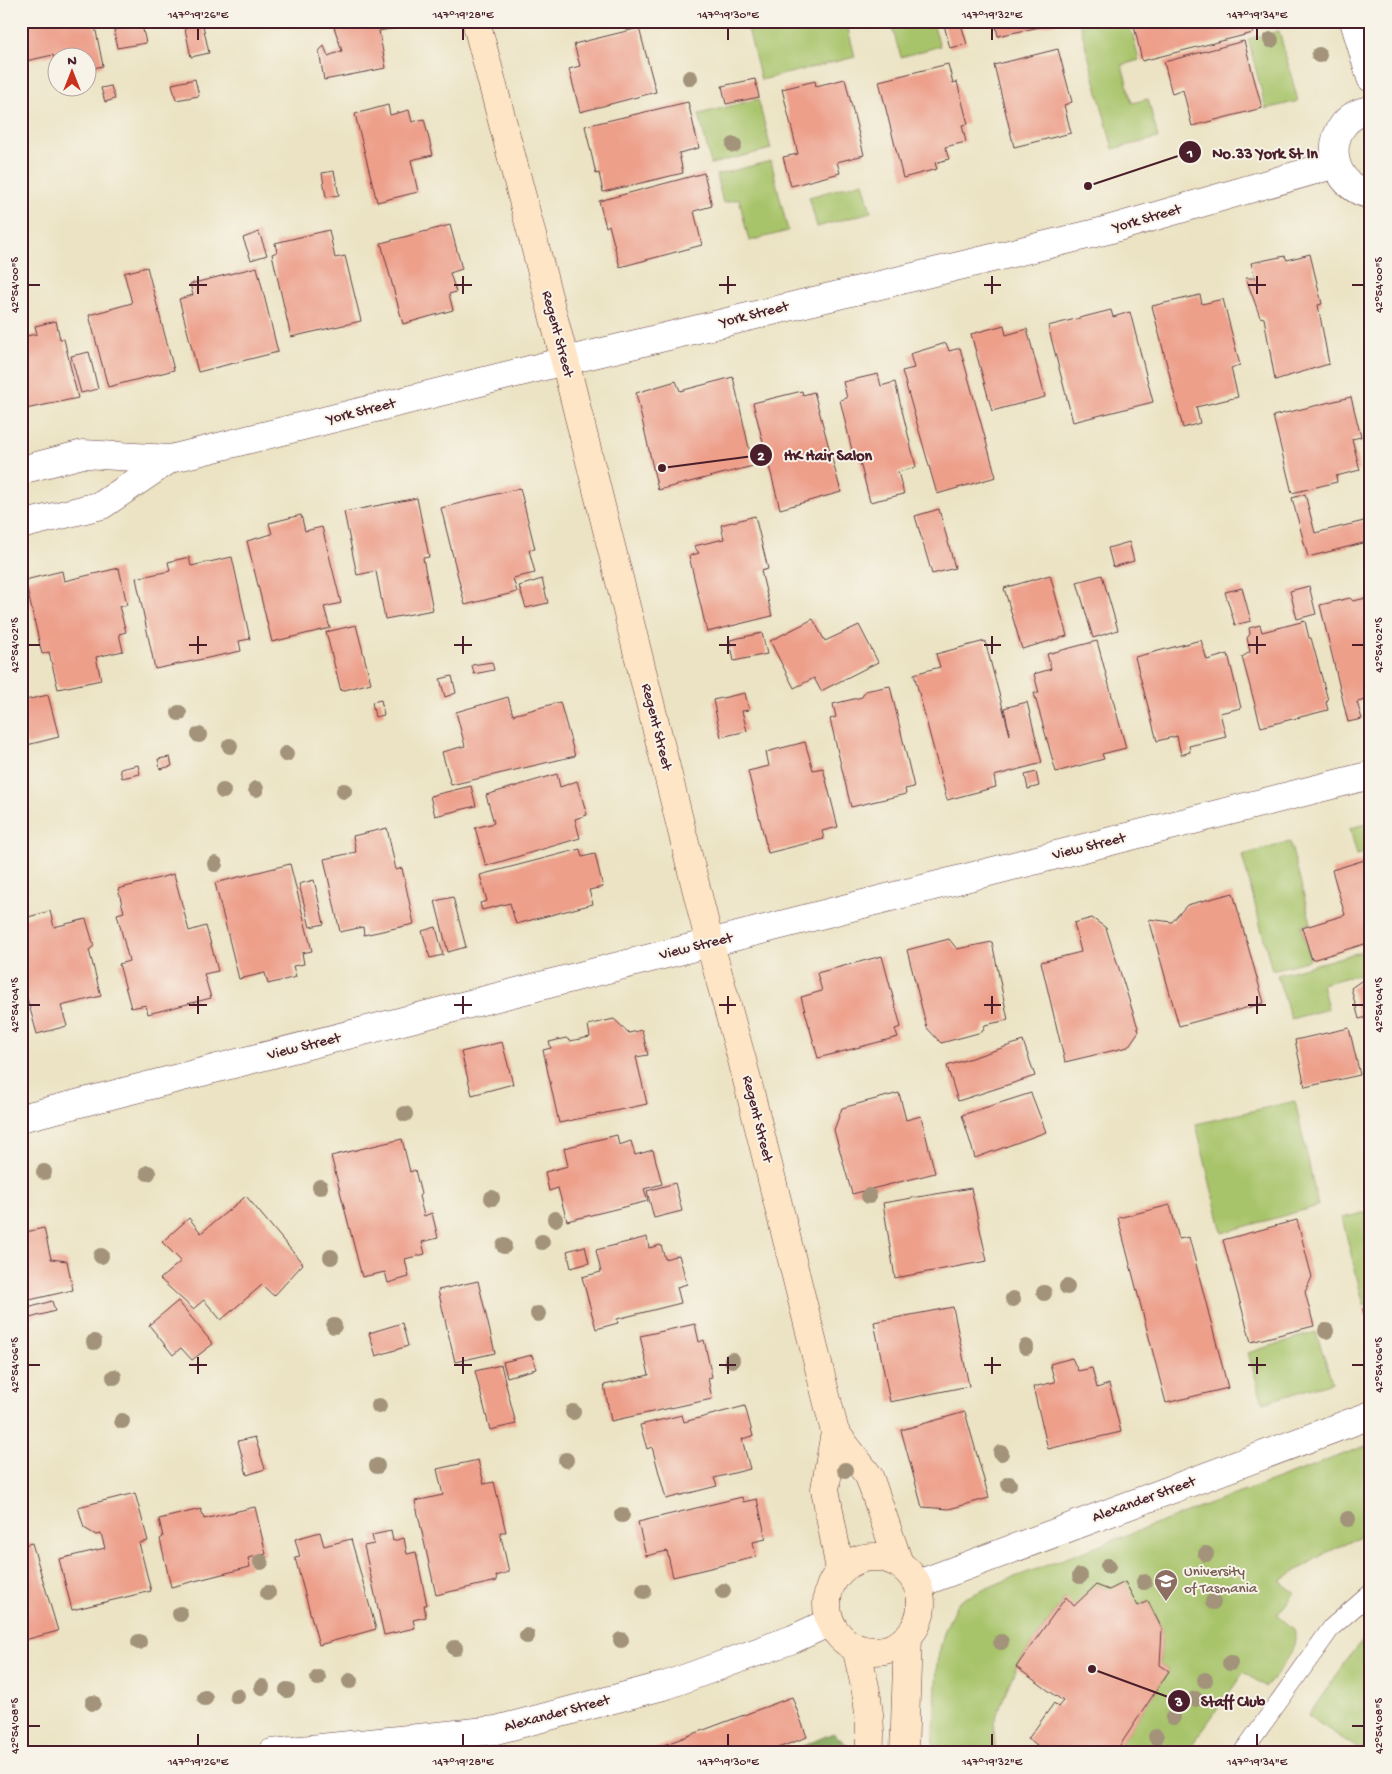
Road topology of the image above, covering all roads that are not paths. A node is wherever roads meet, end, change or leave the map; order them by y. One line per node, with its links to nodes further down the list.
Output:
1 (476, 21): 7 (street, Regent Street)
2 (1354, 21): 3 (street)
3 (1371, 78)
4 (1371, 110): 5 (street)
5 (1336, 164): 6 (street); 7 (street, York Street)
6 (1371, 196)
7 (565, 361): 8 (street, York Street); 12 (street, Regent Street)
8 (170, 459): 9 (street, York Street); 10 (street, York Street)
9 (21, 470)
10 (21, 525)
11 (1371, 775): 12 (street, View Street)
12 (710, 944): 13 (street, View Street); 15 (street, Regent Street)
13 (21, 1118)
14 (1371, 1415): 18 (street, Alexander Street)
15 (835, 1432): 16 (street, Regent Street); 17 (street, Regent Street)
16 (899, 1563): 17 (street); 18 (street)
17 (840, 1570): 20 (street)
18 (918, 1584): 21 (street)
19 (1371, 1593): 26 (lane)
20 (830, 1622): 22 (street); 23 (street, Alexander Street)
21 (908, 1637): 22 (street); 25 (street)
22 (856, 1648): 24 (street)
23 (272, 1753)
24 (869, 1753)
25 (904, 1753)
26 (1242, 1753)

